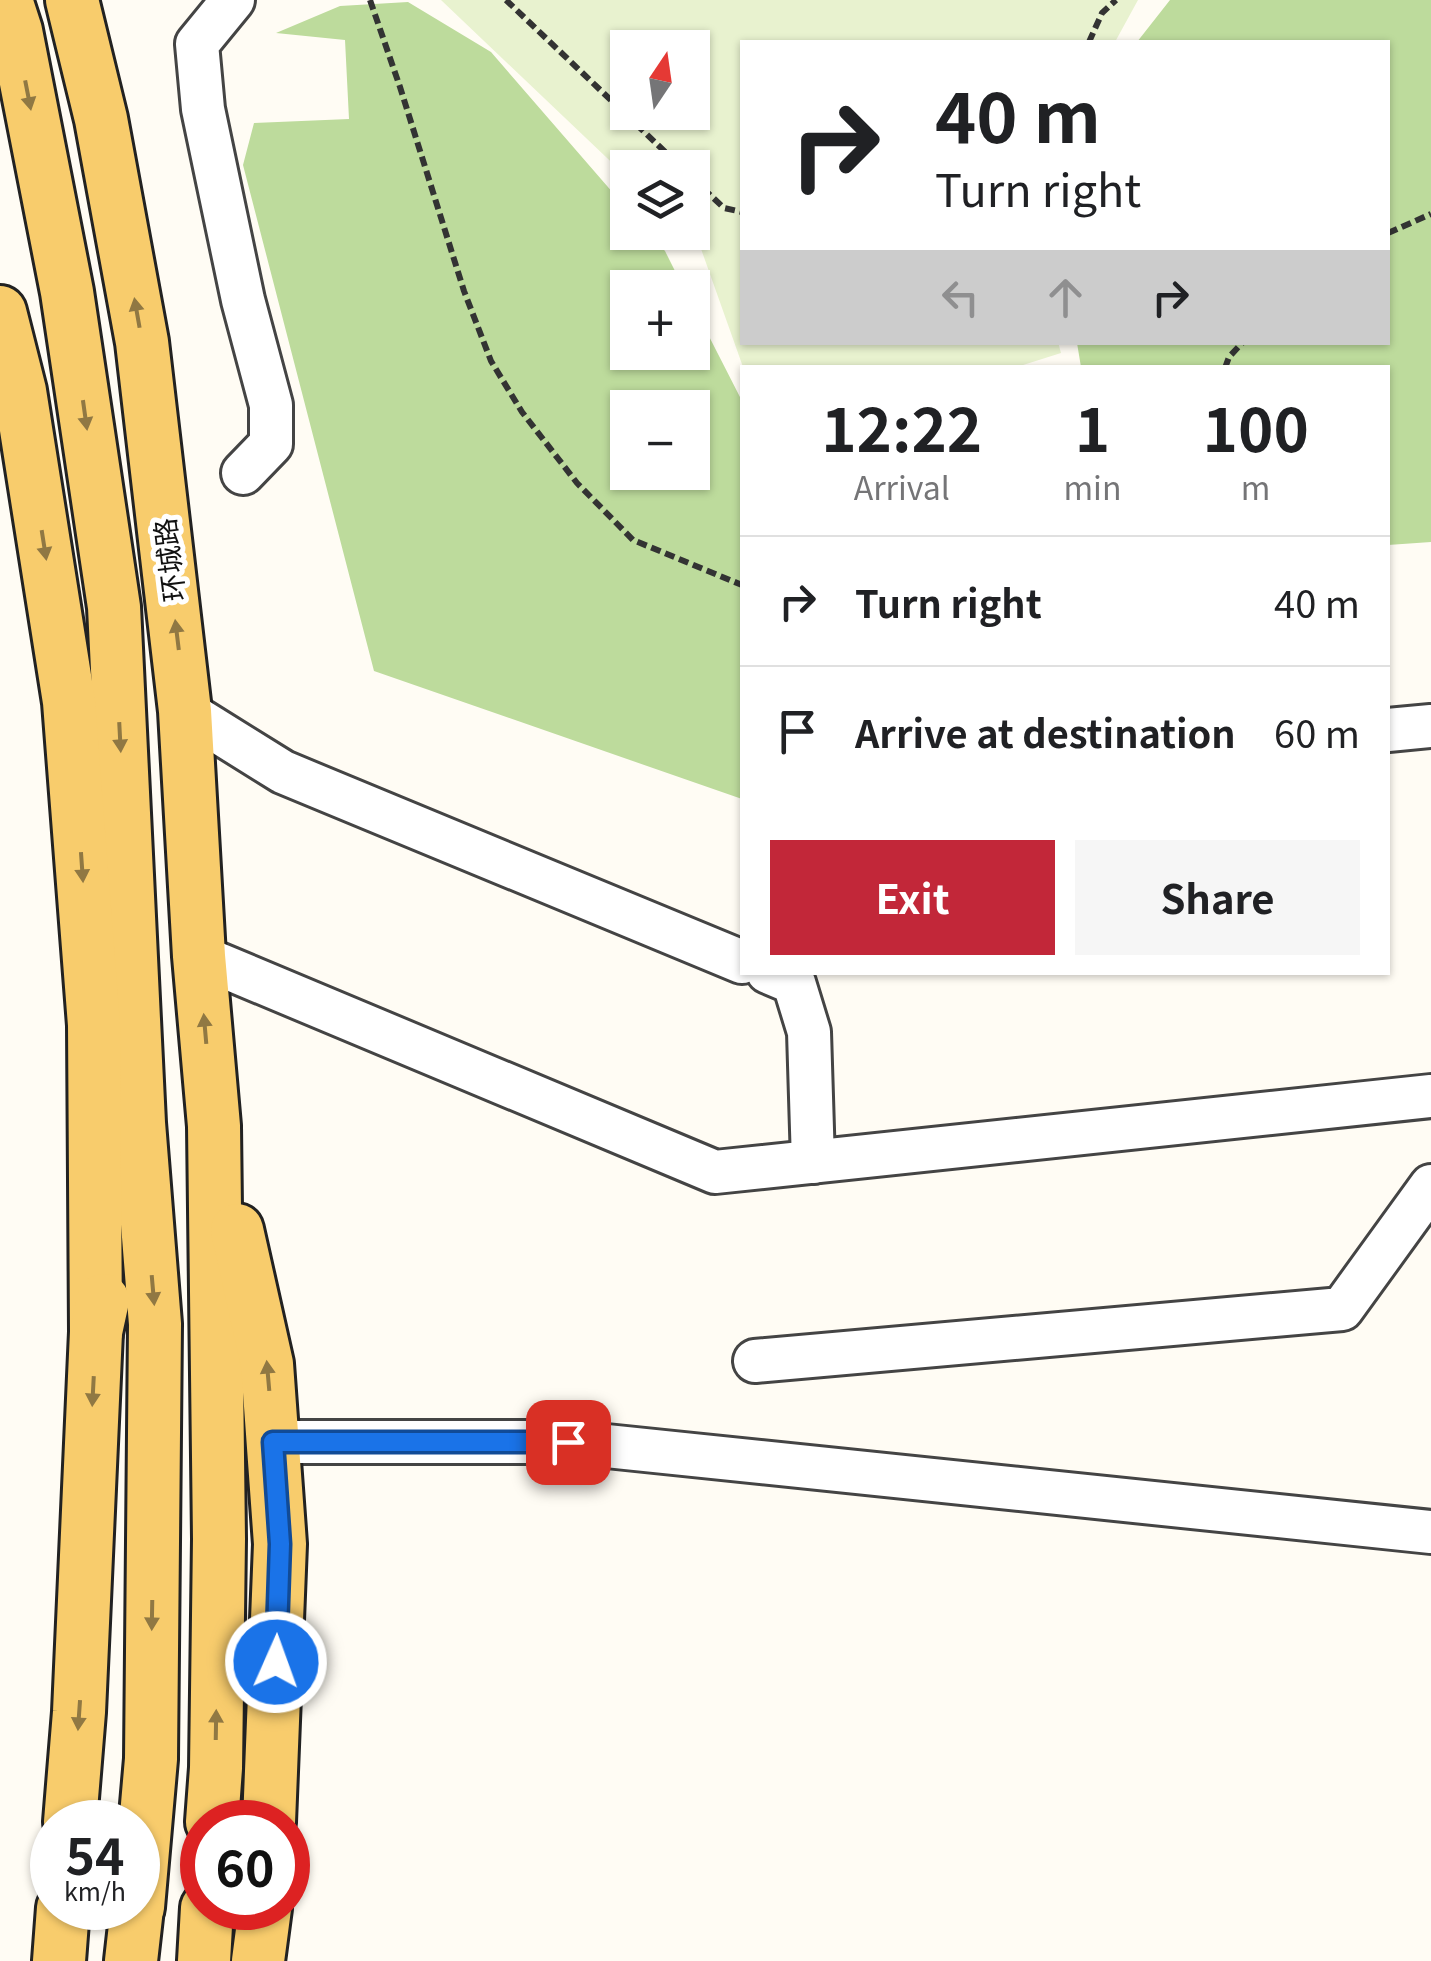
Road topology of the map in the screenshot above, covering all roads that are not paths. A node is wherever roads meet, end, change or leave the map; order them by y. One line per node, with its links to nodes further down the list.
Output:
1 (6, 0): 13 (main road, one-way to 13)
2 (72, 0): 6 (main road, 环城路, one-way to 2)
3 (233, 0): 5 (street)
4 (0, 312): 17 (main road, one-way to 17)
5 (243, 473)
6 (186, 710): 9 (main road, 环城路); 10 (street)
7 (1431, 726): 8 (street)
8 (1390, 730)
9 (198, 956): 14 (main road, 环城路, one-way to 9); 15 (street)
10 (740, 961)
11 (775, 975): 15 (street)
12 (1431, 1096): 15 (street)
13 (139, 1123): 17 (main road); 22 (main road, one-way to 22)
14 (214, 1126): 19 (main road, one-way to 14); 23 (main road, one-way to 14)
15 (813, 1162)
16 (1431, 1186): 18 (street)
17 (96, 1332): 21 (main road, one-way to 21)
18 (755, 1362)
19 (273, 1442): 20 (street); 24 (main road)
20 (1427, 1526)
21 (72, 1800)
22 (147, 1800)
23 (213, 1800)
24 (270, 1800)
25 (61, 1930): 29 (main road)
26 (135, 1930): 30 (main road)
27 (206, 1930): 31 (main road)
28 (262, 1930): 32 (main road)
29 (59, 1961)
30 (131, 1961)
31 (204, 1961)
32 (258, 1961)

